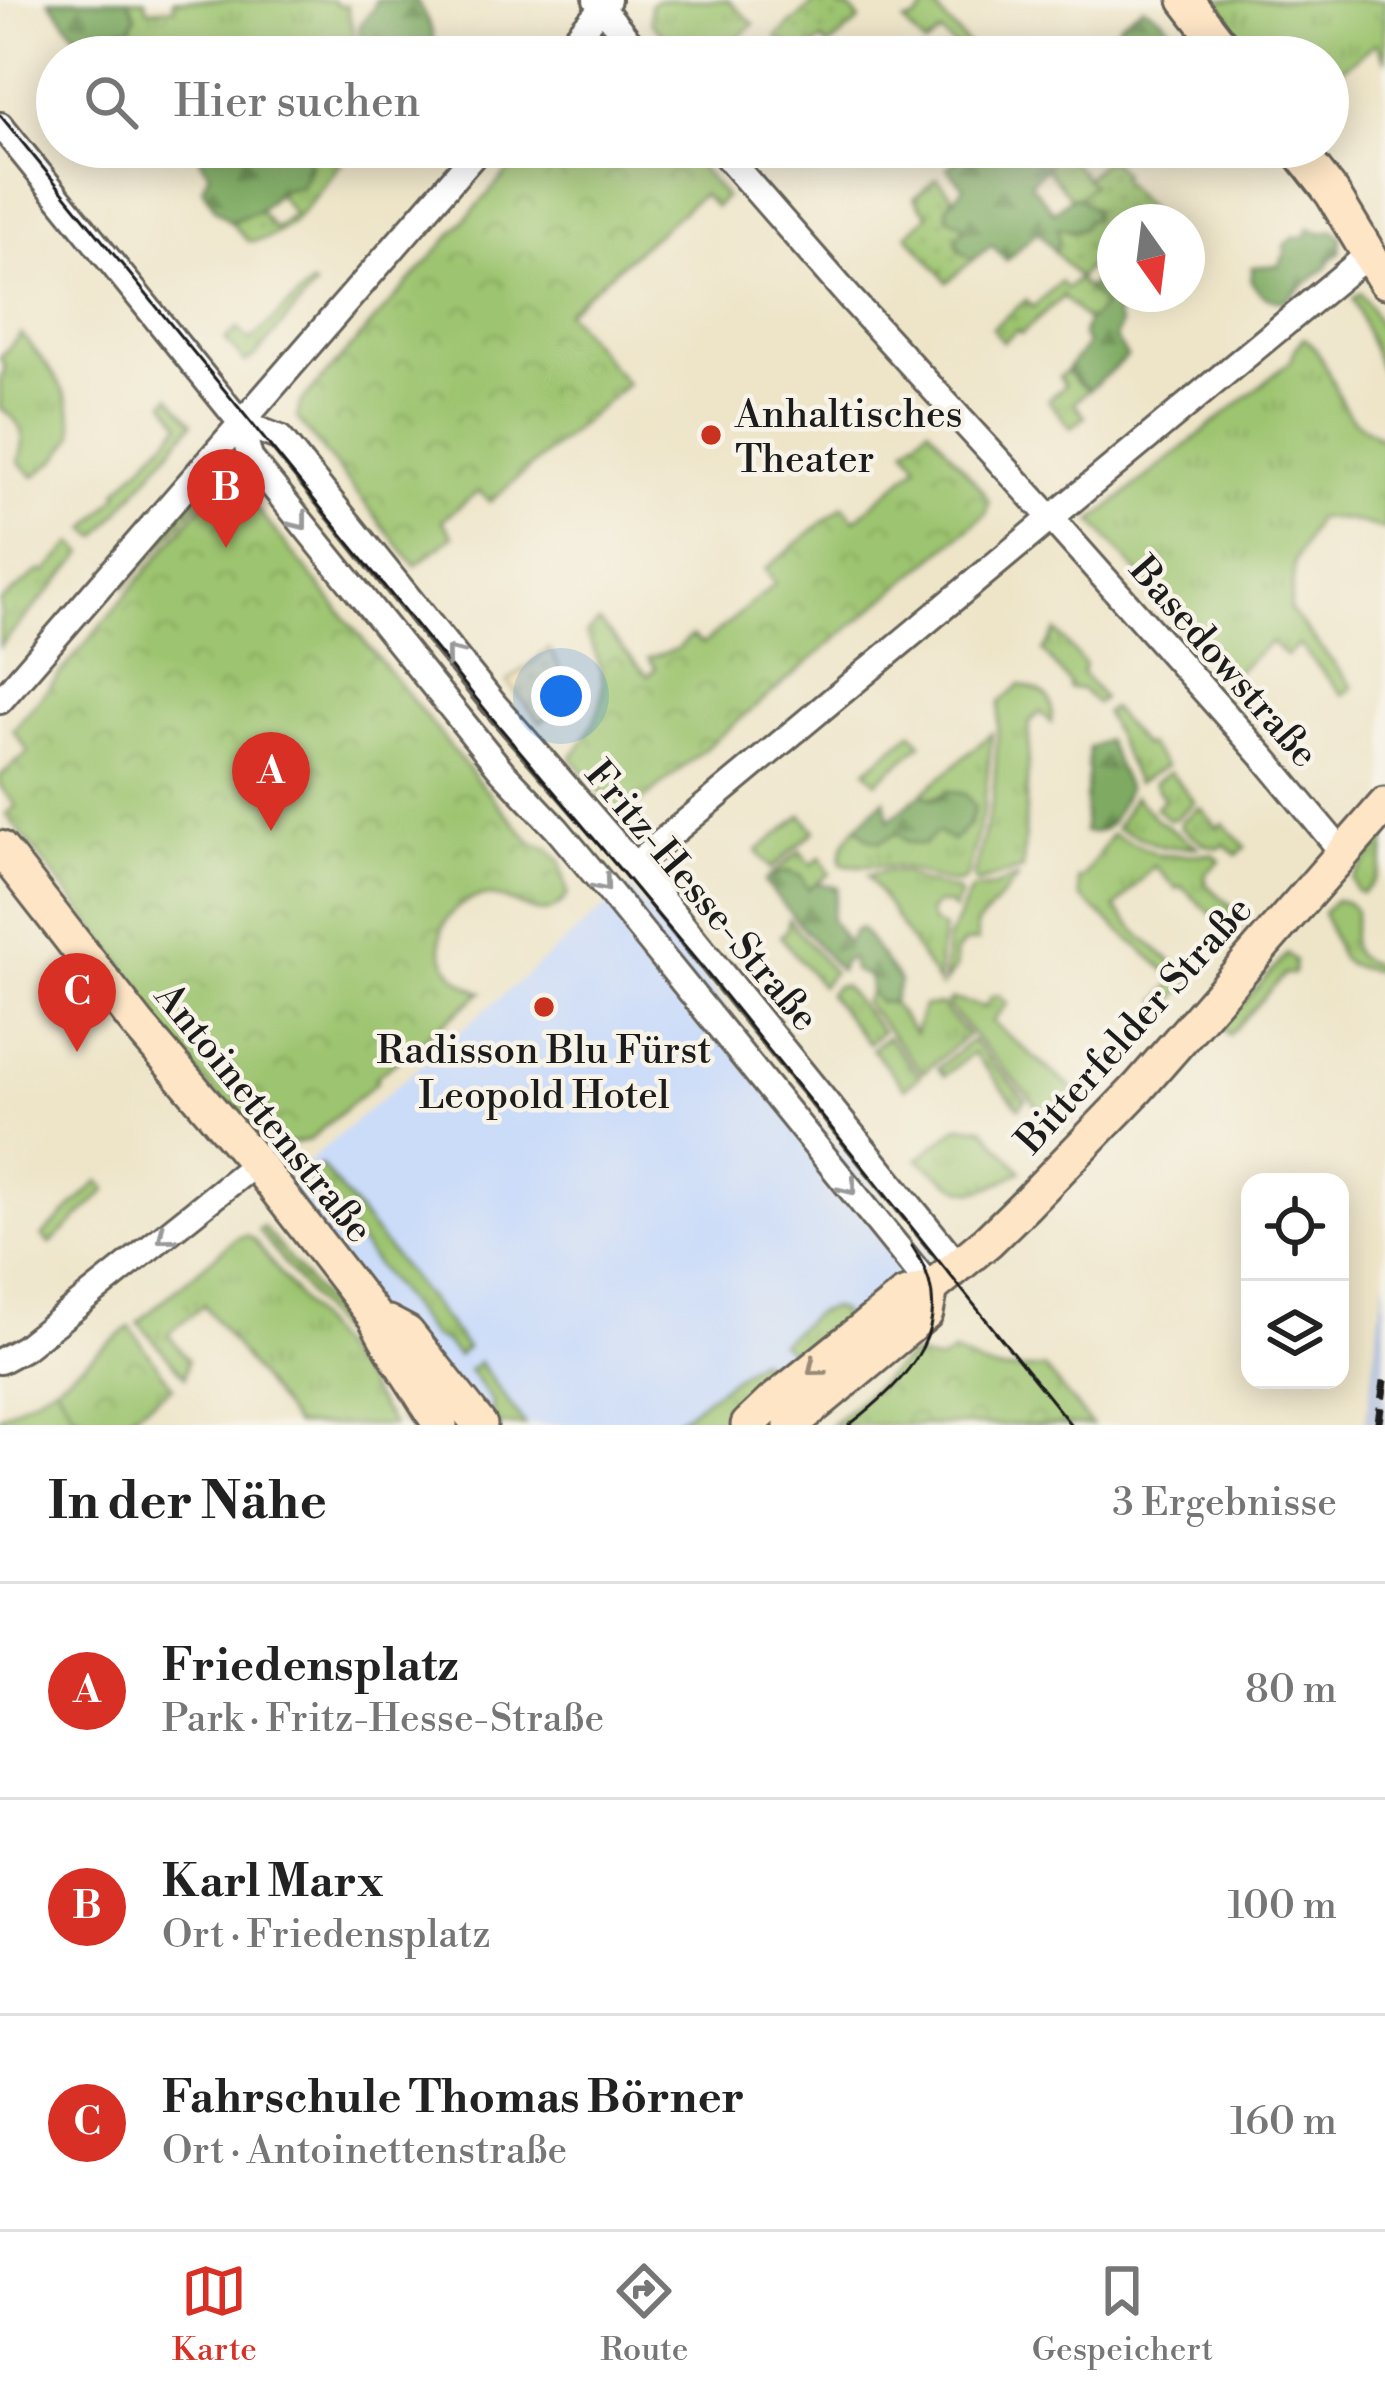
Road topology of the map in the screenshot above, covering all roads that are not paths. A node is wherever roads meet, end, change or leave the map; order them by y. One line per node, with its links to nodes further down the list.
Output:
1 (1186, 0): 5 (street)
2 (601, 2): 3 (street); 4 (street)
3 (575, 36)
4 (626, 36)
5 (1213, 36)
6 (0, 125): 11 (street, Fritz-Hesse-Straße)
7 (463, 168): 11 (street)
8 (736, 168): 12 (street, Basedowstraße)
9 (1312, 168): 10 (street)
10 (1378, 267): 12 (street)
11 (241, 423): 13 (street); 17 (street, Fritz-Hesse-Straße, one-way to 11); 20 (street, Fritz-Hesse-Straße, one-way to 20)
12 (1051, 518): 16 (street, Basedowstraße); 17 (street)
13 (0, 701)
14 (1385, 805): 16 (street, Bitterfelder Straße)
15 (0, 848): 18 (street, Antoinettenstraße)
16 (1343, 853): 19 (street, Bitterfelder Straße)
17 (634, 865): 19 (street, Fritz-Hesse-Straße)
18 (256, 1163): 21 (street, Antoinettenstraße); 22 (street, one-way to 22)
19 (958, 1265): 20 (street, Bitterfelder Straße)
20 (931, 1288): 25 (street, Bitterfelder Straße, one-way to 25); 26 (street, Bitterfelder Straße)
21 (375, 1317): 23 (street, Antoinettenstraße); 24 (street, Antoinettenstraße)
22 (0, 1361)
23 (440, 1425)
24 (480, 1425)
25 (748, 1425)
26 (791, 1425)

